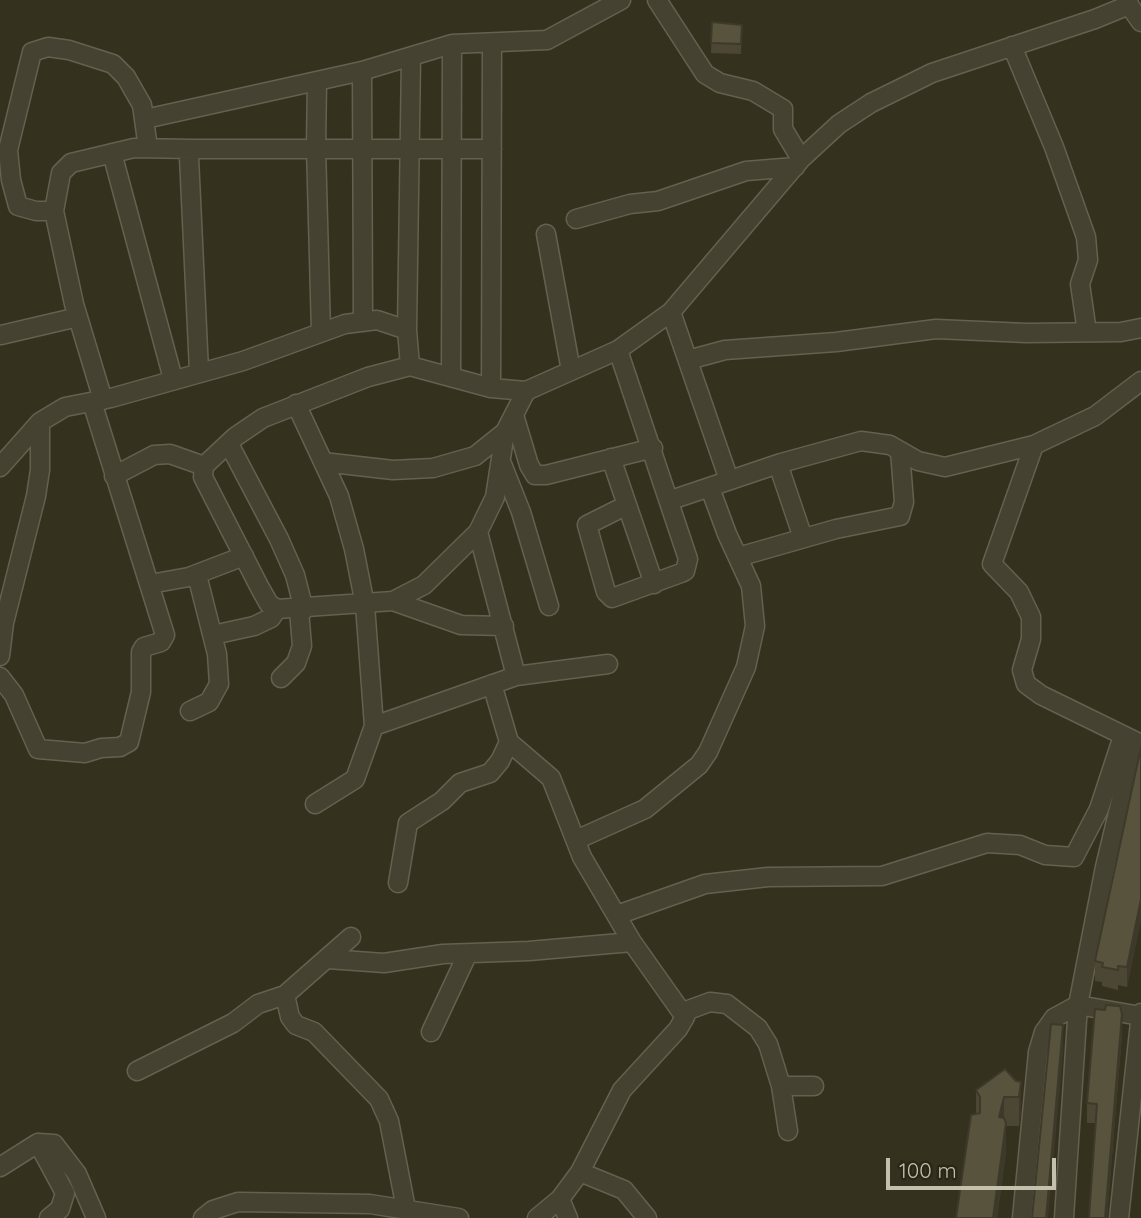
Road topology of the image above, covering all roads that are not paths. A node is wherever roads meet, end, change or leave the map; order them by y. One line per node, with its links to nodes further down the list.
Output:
1 (621, 0): 6 (street)
2 (657, 0): 20 (street)
3 (1128, 2): 4 (street); 7 (street)
4 (1141, 22)
5 (452, 44): 6 (street); 8 (street); 17 (street)
6 (492, 44): 18 (street)
7 (1012, 46): 20 (street); 30 (street)
8 (411, 57): 9 (street); 14 (street)
9 (362, 71): 10 (street); 13 (street)
10 (317, 81): 11 (street); 12 (street)
11 (145, 118): 15 (street); 21 (street)
12 (316, 147): 13 (street); 16 (street); 29 (street)
13 (364, 147): 14 (street); 26 (street)
14 (410, 147): 17 (street); 28 (street)
15 (148, 148): 16 (street); 19 (street)
16 (192, 149): 35 (street)
17 (452, 149): 18 (street); 37 (street)
18 (492, 149): 40 (street)
19 (112, 153): 21 (street); 38 (street)
20 (798, 163): 22 (street); 24 (street)
21 (54, 211): 25 (street)
22 (576, 219)
23 (546, 234): 36 (street)
24 (671, 312): 32 (street); 33 (street)
25 (78, 317): 31 (street); 42 (street)
26 (363, 322): 28 (street); 29 (street)
27 (1141, 328): 30 (street)
28 (407, 330): 34 (street)
29 (321, 332): 35 (street)
30 (1087, 332): 33 (street)
31 (1, 335)
32 (618, 350): 36 (street); 49 (street)
33 (688, 360): 58 (street)
34 (410, 366): 37 (street); 43 (street)
35 (198, 371): 38 (street)
36 (571, 371): 41 (street)
37 (451, 376): 40 (street)
38 (173, 379): 42 (street)
39 (1141, 381): 48 (street)
40 (491, 388): 41 (street)
41 (526, 391): 44 (street)
42 (97, 401): 45 (street); 57 (street)
43 (296, 404): 47 (street); 52 (street)
44 (514, 415): 46 (street); 51 (street)
45 (40, 422): 56 (street); 76 (street)
46 (505, 432): 52 (street); 53 (street)
47 (229, 444): 55 (street); 73 (street)
48 (1034, 445): 50 (street); 84 (street)
49 (653, 448): 51 (street); 60 (street)
50 (900, 451): 54 (street); 63 (street)
51 (611, 457): 61 (street)
52 (323, 462): 70 (street)
53 (502, 464): 62 (street); 71 (street)
54 (778, 464): 58 (street); 63 (street)
55 (204, 466): 57 (street); 64 (street)
56 (0, 467)
57 (114, 476): 67 (street)
58 (729, 480): 59 (street)
59 (710, 488): 60 (street); 65 (street)
60 (671, 500): 68 (street)
61 (627, 505): 68 (street); 68 (street)
62 (478, 532): 69 (street); 74 (street)
63 (803, 538): 65 (street)
64 (244, 556): 66 (street); 72 (street)
65 (738, 557): 87 (street)
66 (197, 575): 67 (street); 75 (street)
67 (150, 584): 79 (street)
68 (654, 584)
69 (393, 601): 70 (street); 74 (street)
70 (365, 605): 73 (street); 83 (street)
71 (549, 606)
72 (278, 609): 73 (street); 75 (street)
73 (301, 610): 80 (street)
74 (504, 626): 78 (street)
75 (213, 635): 82 (street)
76 (0, 656)
77 (608, 664): 78 (street)
78 (516, 676): 81 (street)
79 (0, 677)
80 (281, 678)
81 (492, 684): 83 (street); 85 (street)
82 (190, 711)
83 (374, 726): 86 (street)
84 (1133, 741): 89 (street); 95 (street)
85 (509, 742): 87 (street); 88 (street)
86 (315, 804)
87 (576, 841): 89 (street)
88 (398, 883)
89 (617, 915): 91 (street)
90 (351, 937): 93 (street)
91 (632, 942): 92 (street); 96 (street)
92 (467, 955): 93 (street); 98 (street)
93 (328, 959): 94 (street)
94 (285, 995): 99 (street); 107 (street)
95 (1078, 1005): 97 (street); 115 (street); 116 (street)
96 (683, 1012): 100 (street); 105 (street)
97 (1141, 1015): 117 (street)
98 (431, 1032)
99 (136, 1071)
100 (781, 1086): 101 (street); 102 (street)
101 (814, 1086)
102 (788, 1130)
103 (38, 1143): 104 (street); 108 (street); 109 (street)
104 (0, 1167)
105 (580, 1172): 106 (street); 114 (street)
106 (560, 1199): 112 (street); 113 (street)
107 (406, 1209): 110 (street); 111 (street)
108 (49, 1218)
109 (96, 1218)
110 (203, 1218)
111 (459, 1218)
112 (537, 1218)
113 (568, 1218)
114 (647, 1218)
115 (1021, 1218)
116 (1064, 1218)
117 (1119, 1218)

